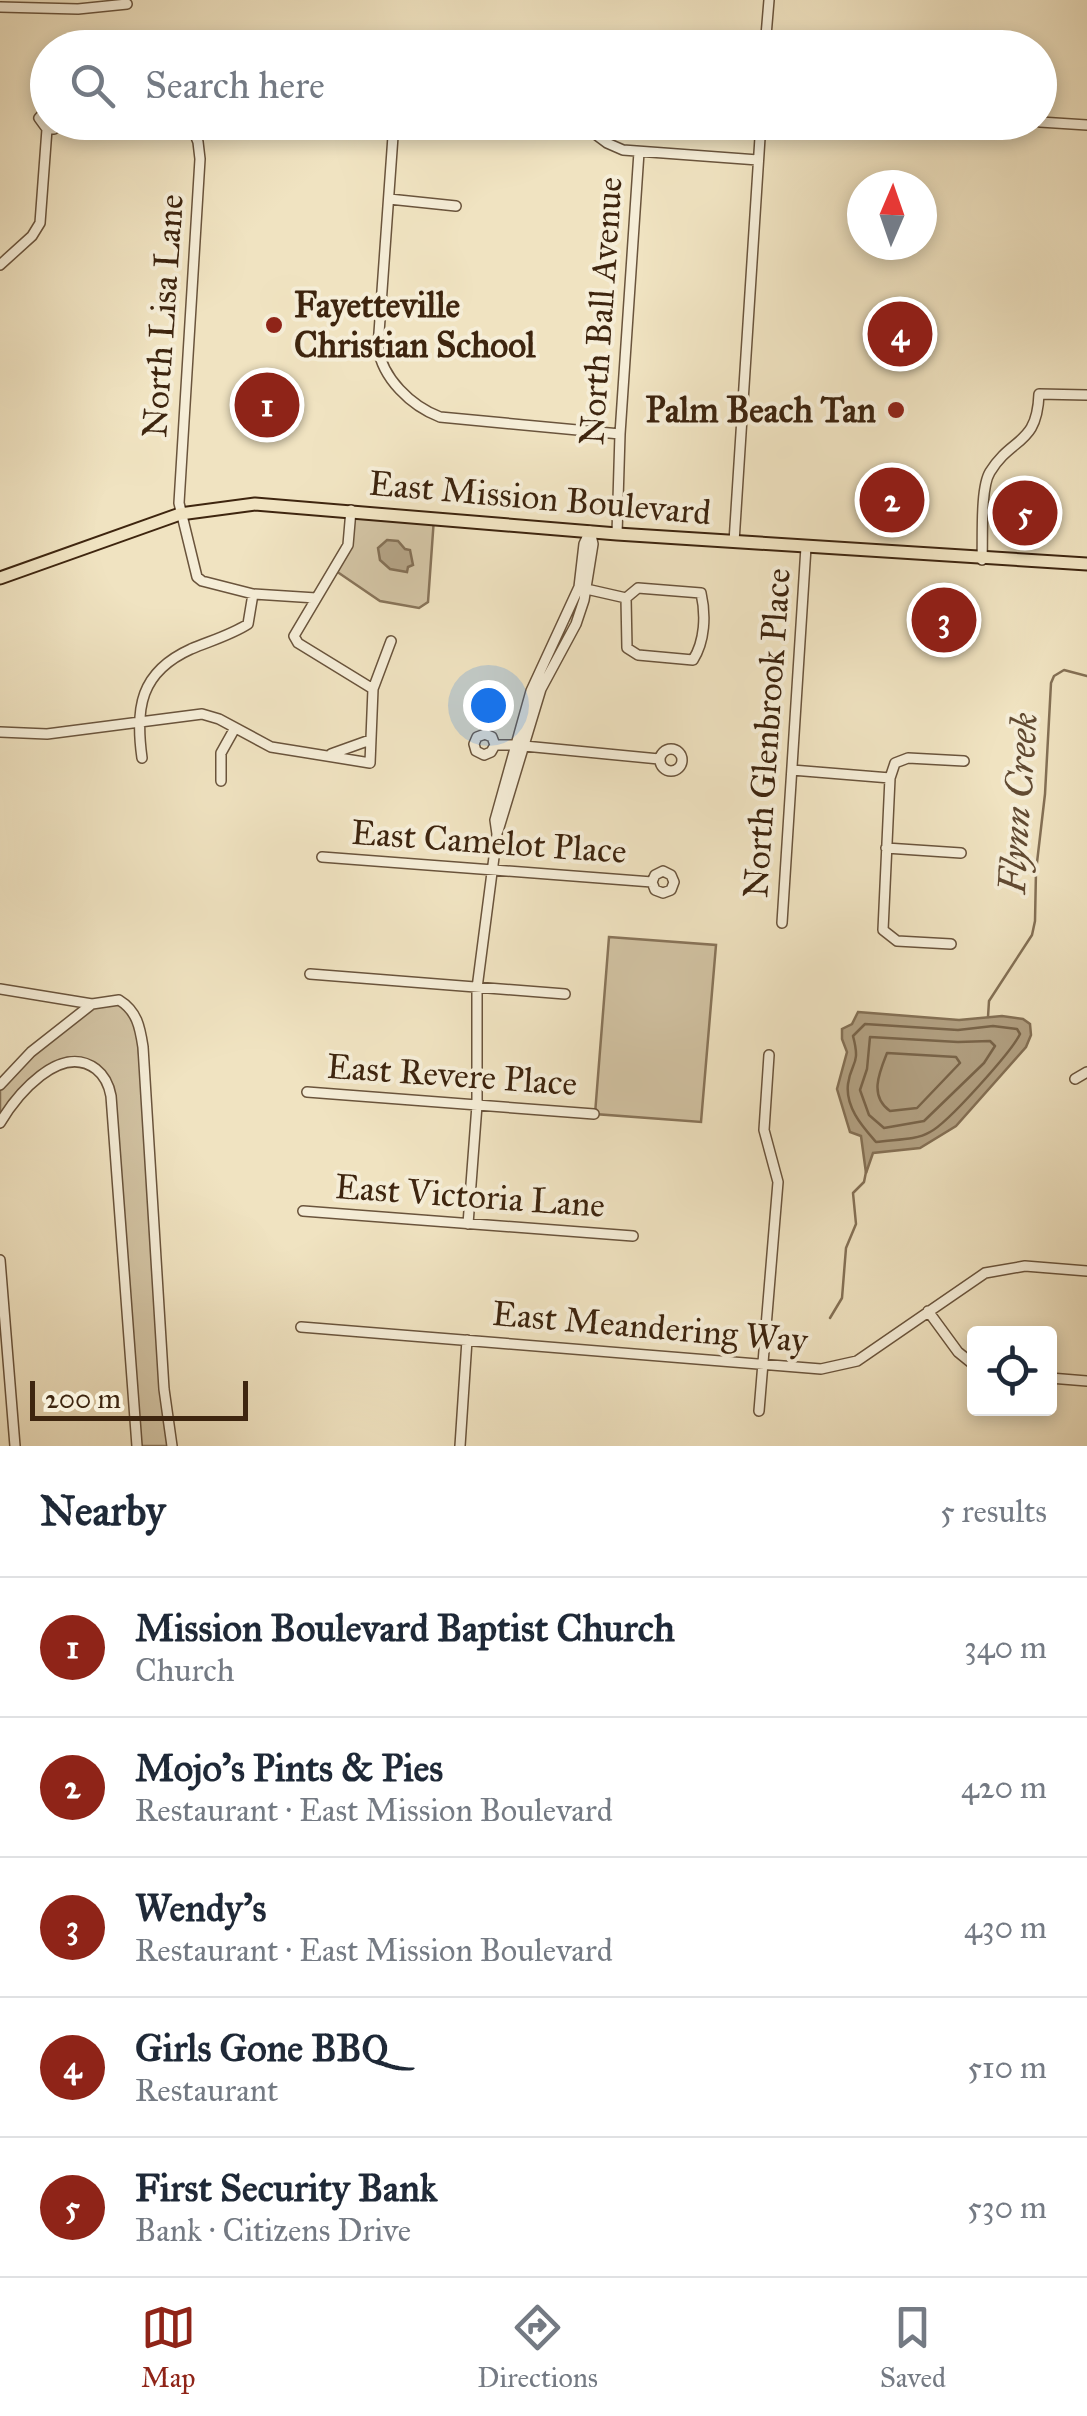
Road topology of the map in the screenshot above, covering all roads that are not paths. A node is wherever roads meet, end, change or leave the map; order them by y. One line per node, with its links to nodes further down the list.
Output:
1 (769, 0): 4 (street)
2 (127, 4): 3 (street)
3 (0, 7)
4 (766, 30)
5 (1057, 123): 6 (street)
6 (1087, 125)
7 (46, 140): 16 (street)
8 (195, 140): 20 (street, North Lisa Lane)
9 (393, 140): 14 (street)
10 (602, 140): 12 (street)
11 (759, 140): 13 (street)
12 (639, 152): 13 (street); 18 (street, North Ball Avenue)
13 (758, 160): 23 (street)
14 (389, 199): 15 (street); 18 (street)
15 (456, 206)
16 (0, 264)
17 (1087, 395): 25 (street)
18 (620, 434): 22 (street, North Ball Avenue)
19 (352, 510): 20 (main road, East Mission Boulevard); 21 (main road, East Mission Boulevard); 30 (street)
20 (180, 514): 27 (main road, East Mission Boulevard); 29 (street, North Lisa Lane)
21 (590, 532): 22 (main road, East Mission Boulevard); 28 (street)
22 (617, 534): 23 (main road, East Mission Boulevard)
23 (734, 542): 24 (main road, East Mission Boulevard)
24 (806, 547): 25 (main road, East Mission Boulevard); 44 (street, North Glenbrook Place)
25 (982, 560): 26 (main road, East Mission Boulevard)
26 (1087, 564)
27 (0, 578)
28 (583, 588): 31 (street); 39 (street)
29 (253, 594): 30 (street); 34 (street)
30 (316, 598): 33 (street)
31 (626, 598): 31 (street)
32 (391, 641): 33 (street)
33 (373, 689): 37 (street)
34 (138, 722): 35 (street); 36 (street); 41 (street)
35 (235, 728): 40 (street); 46 (street)
36 (0, 732)
37 (370, 740): 40 (street); 40 (street)
38 (495, 745): 39 (street)
39 (519, 746): 42 (street); 50 (street)
40 (327, 755)
41 (142, 758)
42 (659, 760)
43 (964, 761): 45 (street)
44 (792, 770): 45 (street); 52 (street, North Glenbrook Place)
45 (890, 778): 47 (street)
46 (221, 781)
47 (886, 848): 48 (street); 53 (street)
48 (961, 853)
49 (322, 858): 50 (street, East Camelot Place)
50 (492, 869): 51 (street, East Camelot Place); 55 (street)
51 (652, 882)
52 (782, 922)
53 (951, 944)
54 (310, 974): 55 (street)
55 (477, 988): 57 (street); 64 (street)
56 (0, 989): 58 (street)
57 (565, 994)
58 (92, 1004): 62 (street); 82 (street)
59 (769, 1055): 76 (street)
60 (1087, 1072): 61 (street)
61 (1075, 1078)
62 (0, 1085)
63 (307, 1092): 64 (street, East Revere Place)
64 (477, 1105): 65 (street, East Revere Place); 68 (street)
65 (594, 1114)
66 (0, 1123): 81 (street)
67 (304, 1211): 68 (street, East Victoria Lane)
68 (468, 1224): 69 (street, East Victoria Lane)
69 (633, 1236)
70 (0, 1260): 80 (street)
71 (1087, 1271): 72 (street, East Meandering Way)
72 (928, 1311): 75 (street); 76 (street, East Meandering Way)
73 (301, 1327): 74 (street, East Meandering Way)
74 (467, 1340): 76 (street, East Meandering Way); 83 (street)
75 (967, 1360)
76 (763, 1366): 79 (street)
77 (1057, 1379): 78 (street)
78 (1087, 1381)
79 (760, 1411)
80 (15, 1446)
81 (137, 1446)
82 (172, 1446)
83 (460, 1446)

